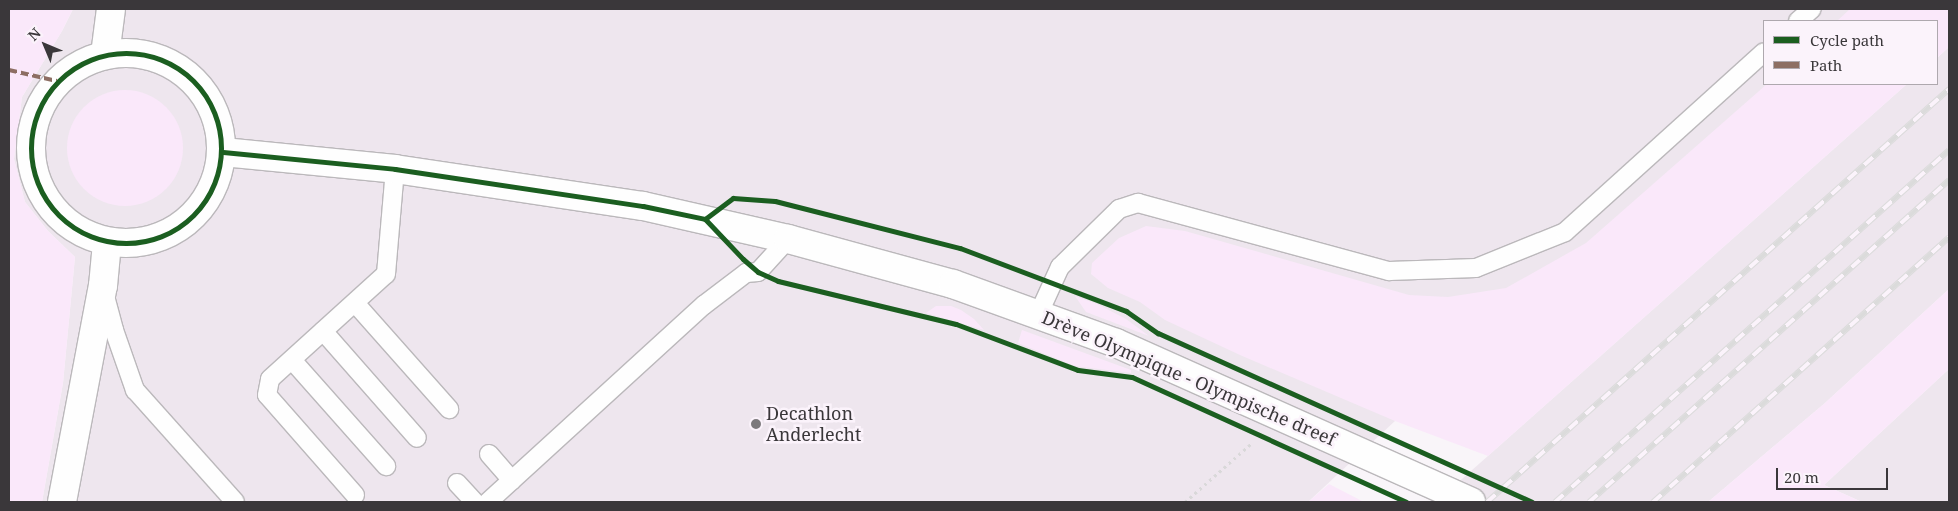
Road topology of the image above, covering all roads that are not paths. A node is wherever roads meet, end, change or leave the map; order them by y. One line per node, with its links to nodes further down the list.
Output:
1 (111, 9): 5 (street)
2 (1812, 9): 3 (lane)
3 (1799, 20)
4 (1763, 53): 13 (lane)
5 (105, 55): 6 (street); 7 (street)
6 (19, 142): 10 (street)
7 (223, 152): 8 (street, Drève Olympique - Olympische dreef); 10 (street)
8 (395, 169): 9 (street, Drève Olympique - Olympische dreef); 12 (lane)
9 (788, 239): 13 (street, Drève Olympique - Olympische dreef); 20 (lane)
10 (107, 243): 11 (street)
11 (103, 286): 23 (street); 24 (lane)
12 (355, 303): 14 (lane); 16 (lane)
13 (1039, 313): 27 (street, Drève Olympique - Olympische dreef)
14 (323, 331): 15 (lane); 17 (lane)
15 (292, 360): 19 (lane); 22 (lane)
16 (450, 410)
17 (418, 438)
18 (489, 454): 20 (lane)
19 (386, 466)
20 (512, 480): 26 (lane)
21 (457, 483): 25 (lane)
22 (355, 495)
23 (62, 502)
24 (235, 502)
25 (475, 502)
26 (488, 502)
27 (1471, 502)

